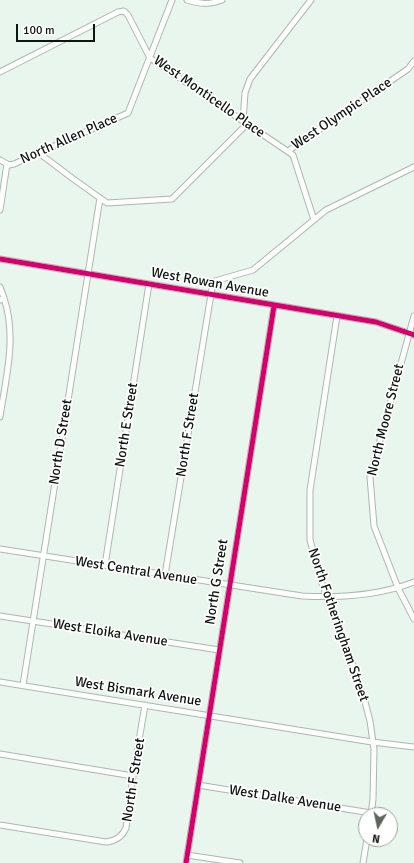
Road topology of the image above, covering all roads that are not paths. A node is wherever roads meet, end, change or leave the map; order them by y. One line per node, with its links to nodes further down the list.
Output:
1 (172, 0): 5 (street, North Allen Place)
2 (187, 0): 3 (street)
3 (222, 0)
4 (311, 0): 8 (street)
5 (150, 58): 7 (street, West Monticello Place); 8 (street, West Monticello Place); 10 (street, North Allen Place)
6 (414, 62): 9 (street, West Olympic Place)
7 (0, 72)
8 (245, 123): 9 (street, West Monticello Place); 14 (street)
9 (288, 151): 16 (street)
10 (40, 153): 12 (street, North Allen Place); 14 (street)
11 (0, 160): 12 (street)
12 (8, 164): 15 (street)
13 (414, 168): 16 (street)
14 (100, 198): 18 (street, North D Street)
15 (0, 210)
16 (314, 220): 21 (street)
17 (0, 260): 18 (street, West Rowan Avenue)
18 (88, 275): 19 (street, West Rowan Avenue); 29 (street, North D Street)
19 (149, 284): 21 (street, West Rowan Avenue); 30 (street, North E Street)
20 (0, 287): 22 (street)
21 (210, 295): 23 (street, West Rowan Avenue); 31 (street, North F Street)
22 (2, 299): 27 (street)
23 (274, 306): 24 (street, West Rowan Avenue); 33 (street, North G Street)
24 (337, 316): 26 (street, West Rowan Avenue); 35 (street, North Fotheringham Street)
25 (414, 316): 26 (street, North Moore Street)
26 (411, 334): 34 (street, North Moore Street)
27 (0, 417)
28 (0, 550): 29 (street, West Central Avenue)
29 (43, 556): 30 (street, West Central Avenue); 38 (street, North D Street)
30 (105, 565): 31 (street, West Central Avenue)
31 (165, 575): 33 (street, West Central Avenue)
32 (414, 582): 34 (street, West Central Avenue)
33 (229, 585): 35 (street, West Central Avenue); 39 (street, North G Street)
34 (398, 588): 35 (street, West Central Avenue); 37 (street, North Moore Street)
35 (328, 597): 44 (street, North Fotheringham Street)
36 (0, 616): 38 (street, West Eloika Avenue)
37 (414, 619)
38 (32, 621): 39 (street, West Eloika Avenue); 41 (street, North D Street)
39 (219, 650): 43 (street, North G Street)
40 (0, 682): 41 (street, West Bismark Avenue)
41 (23, 685): 42 (street, West Bismark Avenue)
42 (145, 705): 43 (street, West Bismark Avenue); 47 (street, North F Street)
43 (209, 715): 44 (street, West Bismark Avenue); 48 (street, North G Street)
44 (372, 742): 45 (street, West Bismark Avenue); 49 (street, North Fotheringham Street)
45 (414, 747)
46 (0, 754): 47 (street)
47 (133, 776): 51 (street, North F Street)
48 (198, 785): 50 (street, West Dalke Avenue); 53 (street, North G Street)
49 (372, 807)
50 (358, 812)
51 (0, 825)
52 (366, 847): 56 (street)
53 (187, 855): 54 (street, North G Street); 55 (street)
54 (186, 863)
55 (240, 863)
56 (363, 863)

